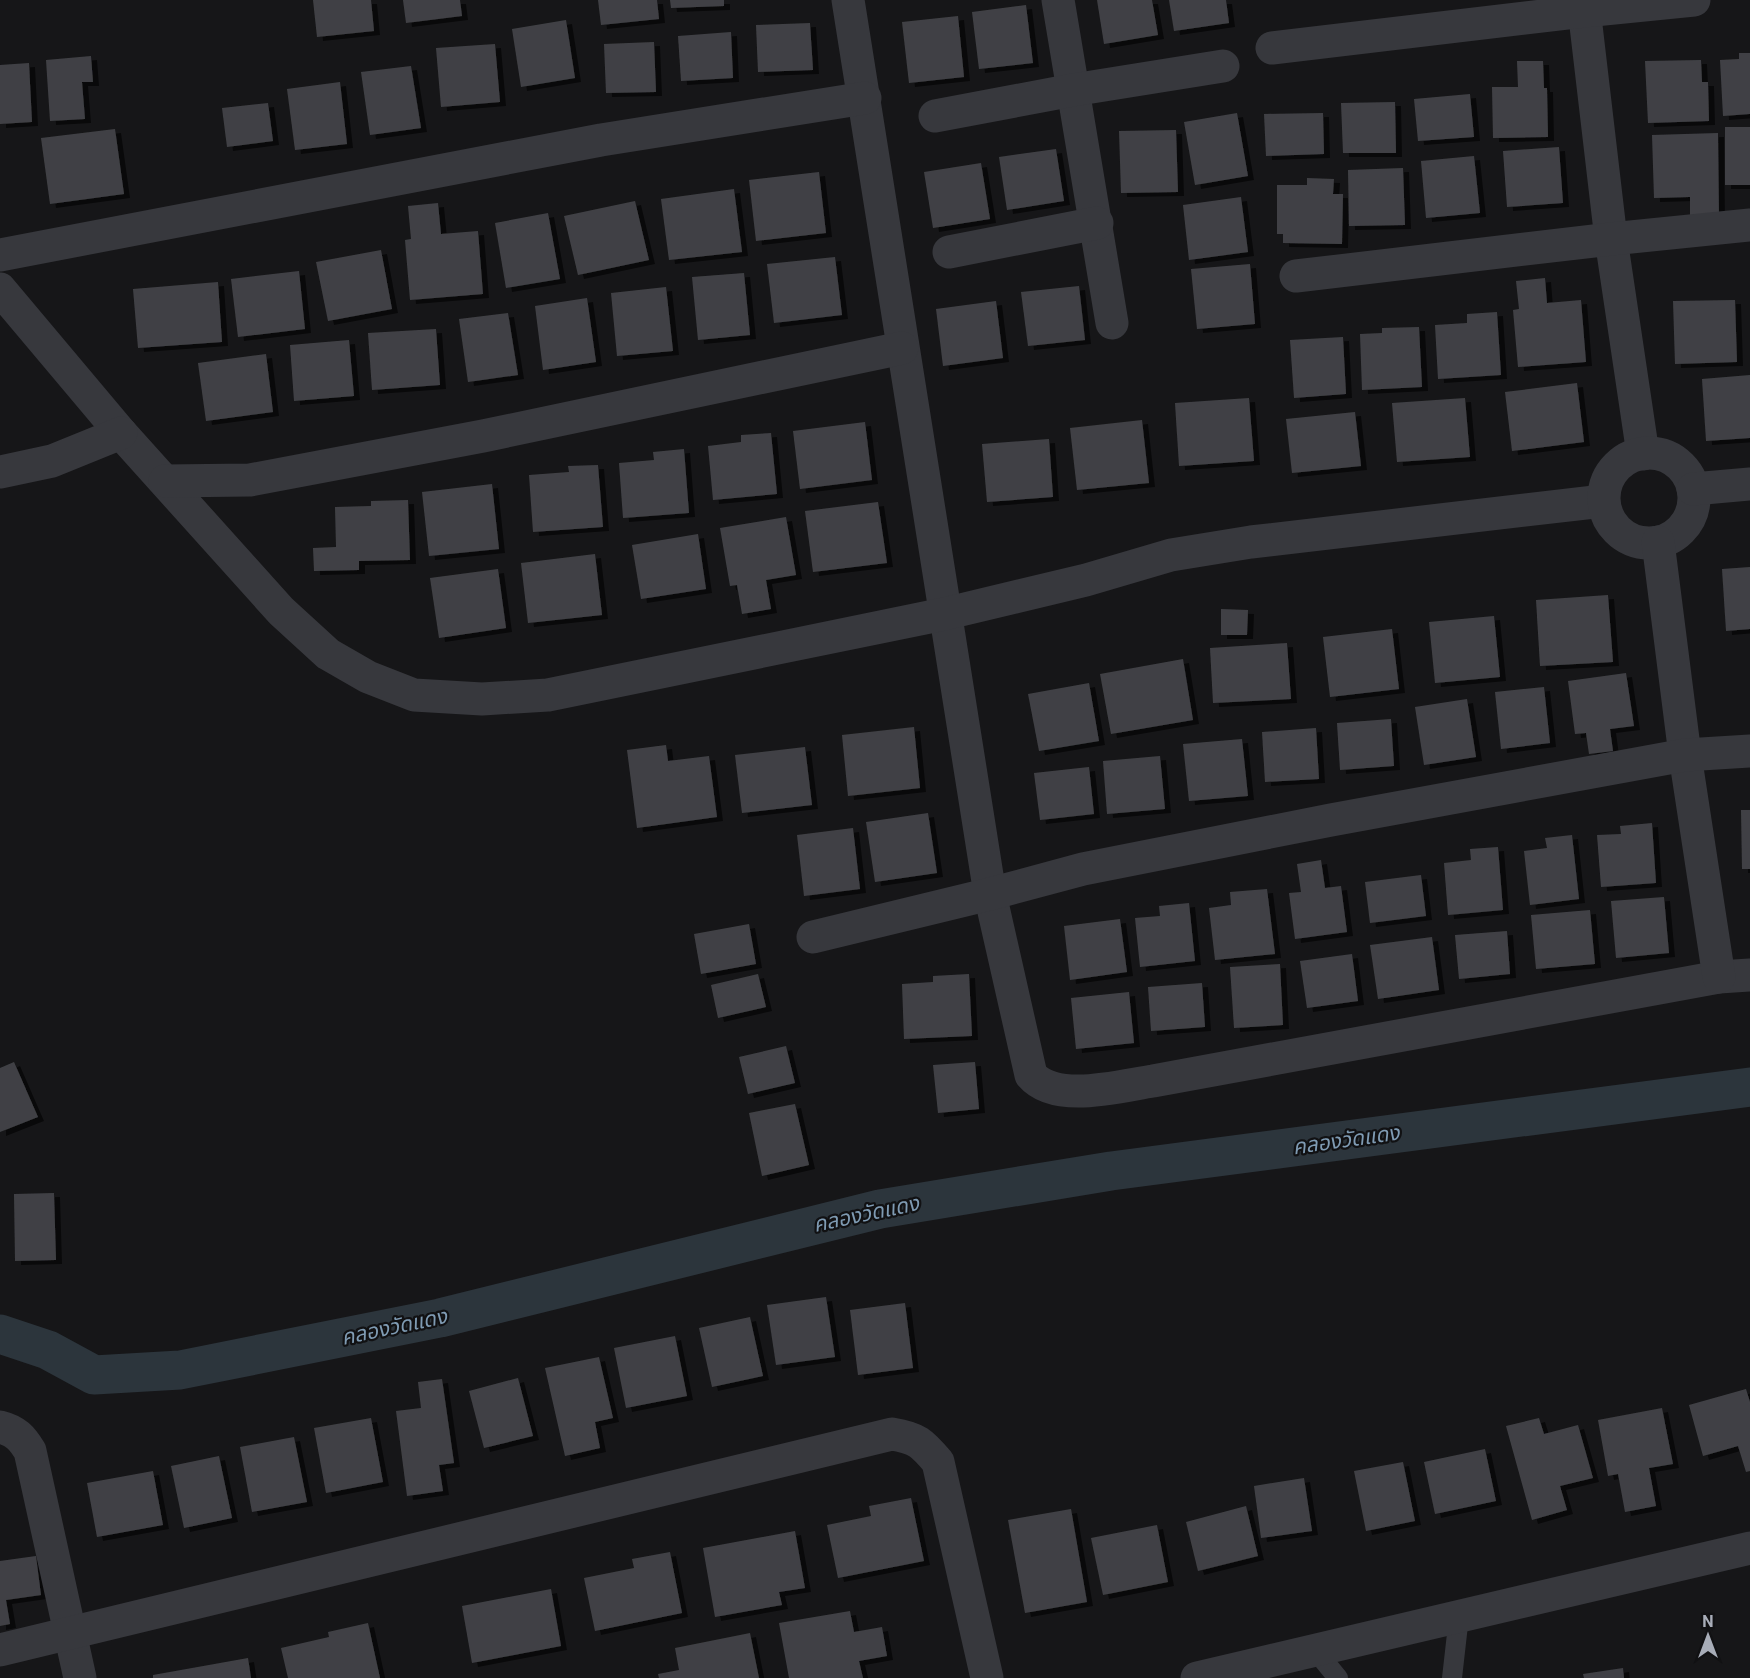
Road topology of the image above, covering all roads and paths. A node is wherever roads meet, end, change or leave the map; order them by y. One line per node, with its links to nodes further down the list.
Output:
1 (849, 0): 8 (street)
2 (1058, 0): 7 (street)
3 (1694, 0): 4 (street)
4 (1583, 5): 5 (street); 12 (street)
5 (1272, 48)
6 (1223, 66): 7 (street)
7 (1073, 90): 9 (street); 10 (street)
8 (865, 98): 14 (street); 18 (street)
9 (935, 116)
10 (1097, 223): 13 (street); 17 (street)
11 (1750, 225): 12 (street)
12 (1611, 239): 15 (street); 20 (street)
13 (949, 252)
14 (0, 255)
15 (1296, 276)
16 (0, 289): 19 (street)
17 (1112, 323)
18 (902, 348): 22 (street); 27 (street)
19 (121, 433): 21 (street); 22 (street)
20 (1643, 454): 24 (street); 25 (street)
21 (0, 472)
22 (165, 481): 27 (street)
23 (1750, 484): 24 (street)
24 (1693, 489): 26 (street)
25 (1603, 501): 26 (street); 27 (street)
26 (1658, 542): 29 (street)
27 (944, 614): 30 (street)
28 (1750, 752): 29 (street)
29 (1685, 754): 30 (street); 32 (street)
30 (990, 894): 31 (street); 32 (street)
31 (813, 937)
32 (1734, 976)
33 (0, 1426): 36 (street)
34 (1750, 1548): 35 (street)
35 (1459, 1616): 38 (street); 43 (lane)
36 (70, 1632): 37 (street); 39 (street); 40 (street)
37 (0, 1650)
38 (1315, 1650): 41 (street); 42 (lane)
39 (80, 1678)
40 (987, 1678)
41 (1197, 1678)
42 (1338, 1678)
43 (1452, 1678)

